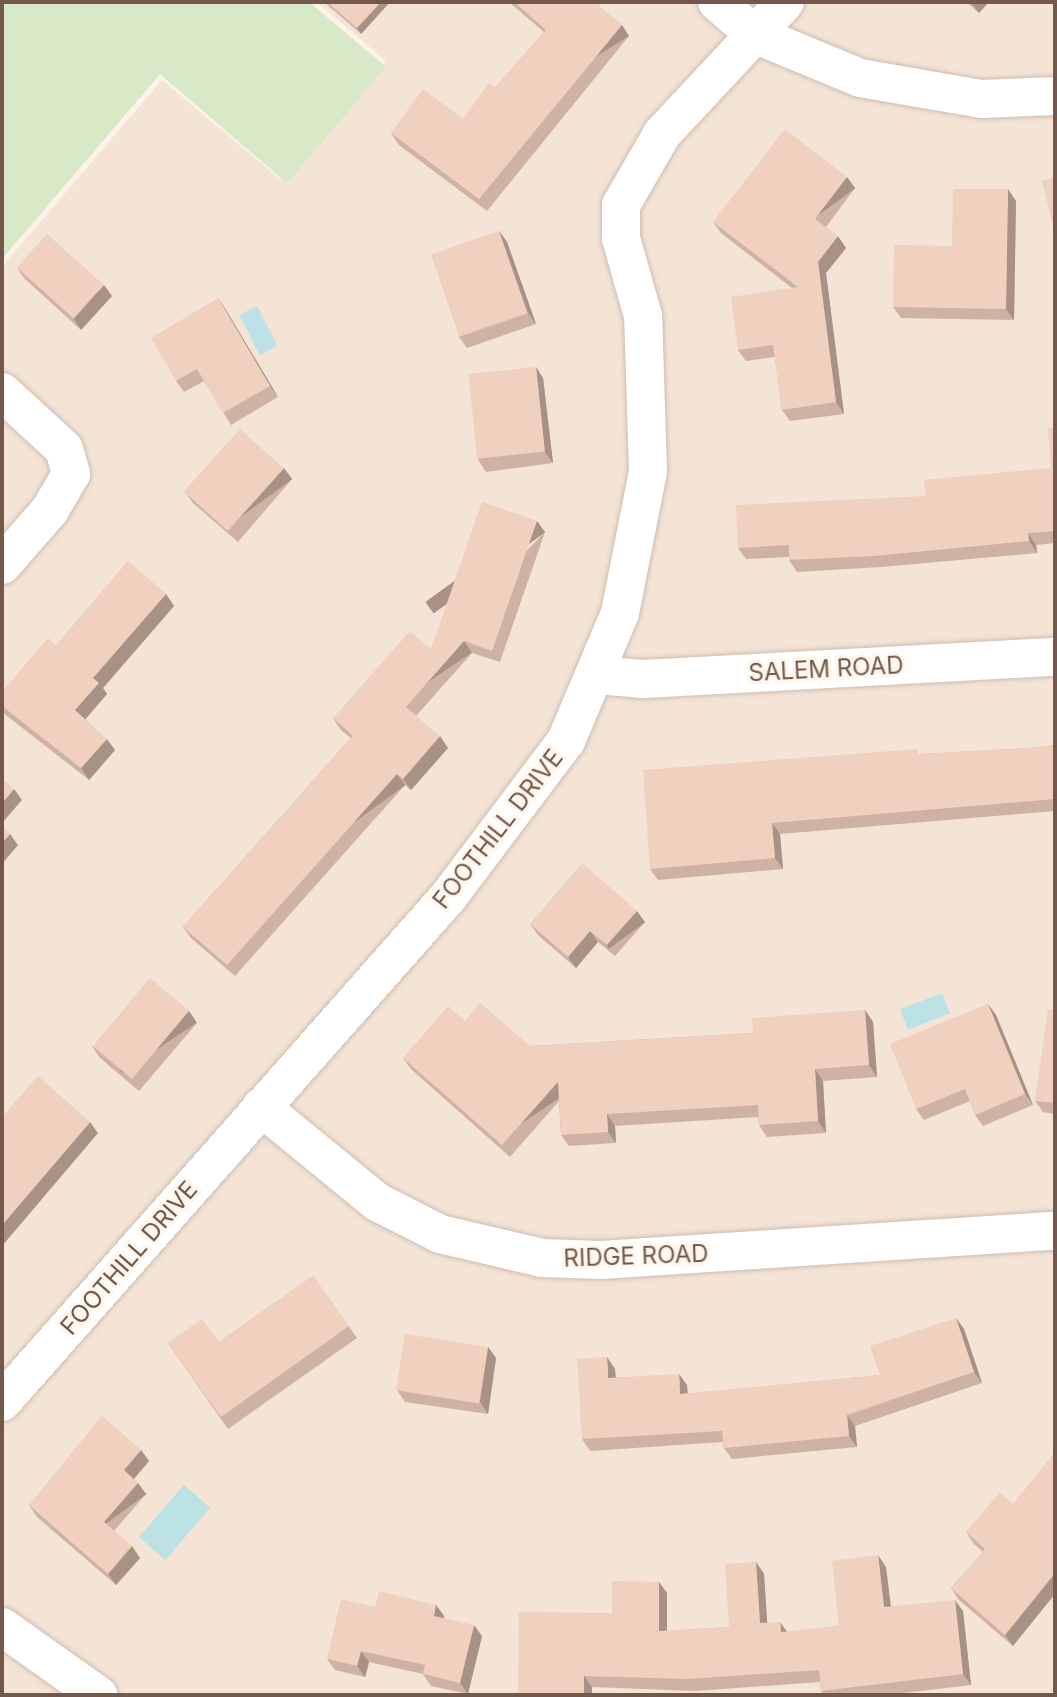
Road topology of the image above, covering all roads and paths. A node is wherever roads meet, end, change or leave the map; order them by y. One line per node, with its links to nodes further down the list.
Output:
1 (717, 2): 3 (street)
2 (785, 2): 3 (street, FOOTHILL DRIVE)
3 (754, 34): 4 (street); 8 (street, FOOTHILL DRIVE)
4 (1055, 96)
5 (2, 392): 6 (street)
6 (2, 565)
7 (1055, 657): 8 (street, SALEM ROAD)
8 (597, 676): 9 (street, FOOTHILL DRIVE)
9 (261, 1107): 10 (street, RIDGE ROAD); 11 (street, FOOTHILL DRIVE)
10 (1055, 1231)
11 (2, 1402)
12 (2, 1627): 13 (street)
13 (98, 1695)

